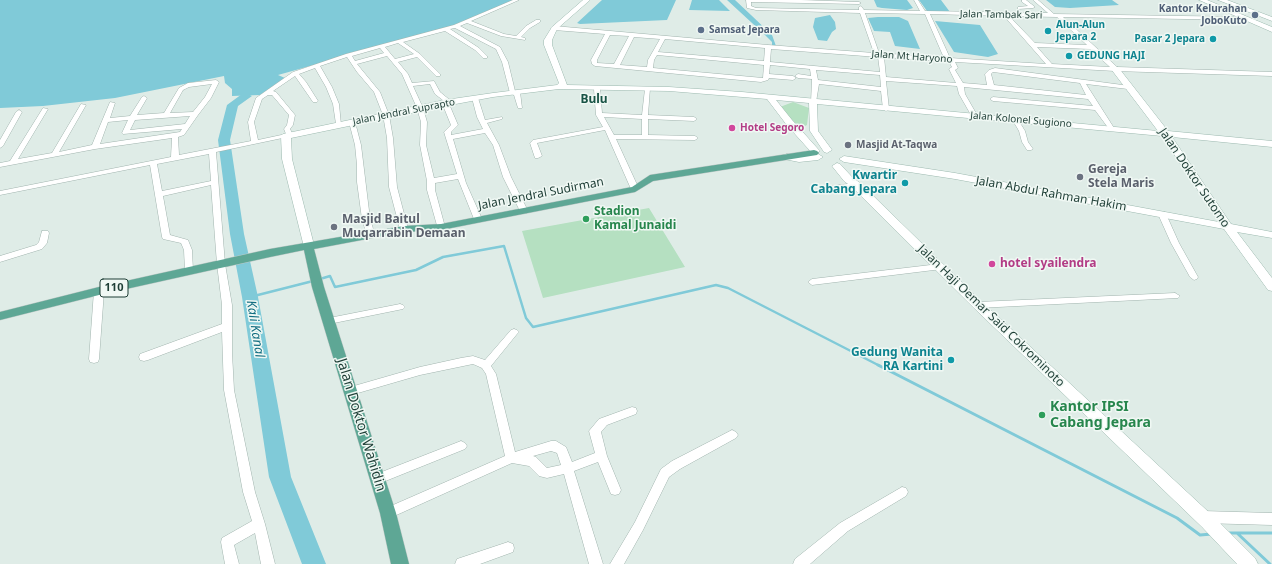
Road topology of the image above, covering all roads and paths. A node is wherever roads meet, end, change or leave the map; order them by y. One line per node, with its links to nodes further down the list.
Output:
1 (517, 0): 20 (street)
2 (587, 0): 22 (main road)
3 (748, 0): 7 (street); 12 (street, Jalan Tambak Sari)
4 (916, 0): 14 (street)
5 (1202, 0): 17 (main road)
6 (1223, 0): 18 (main road)
7 (820, 1): 8 (street); 12 (street)
8 (858, 1): 13 (street)
9 (1023, 1): 10 (street); 11 (street)
10 (1036, 1): 16 (street)
11 (1020, 8)
12 (824, 10): 13 (street, Jalan Tambak Sari)
13 (863, 11): 14 (street, Jalan Tambak Sari); 38 (street)
14 (925, 13): 15 (street, Jalan Tambak Sari); 41 (street)
15 (1006, 15): 16 (street, Jalan Tambak Sari); 29 (street)
16 (1056, 16): 17 (street, Jalan Tambak Sari); 31 (street)
17 (1246, 19): 24 (main road)
18 (1272, 19)
19 (538, 21): 20 (street)
20 (468, 22): 21 (street)
21 (456, 26): 23 (street); 69 (street)
22 (554, 28): 25 (street, Jalan Mt Haryono); 63 (main road)
23 (446, 29): 28 (street); 39 (street)
24 (1272, 30)
25 (608, 33): 26 (street, Jalan Mt Haryono); 47 (street)
26 (632, 35): 27 (street, Jalan Mt Haryono); 47 (street)
27 (663, 38): 32 (street, Jalan Mt Haryono); 34 (street)
28 (400, 42): 30 (street); 37 (street)
29 (1033, 45): 31 (street); 46 (street)
30 (382, 47): 33 (street); 35 (street)
31 (1092, 47): 50 (street)
32 (768, 48): 38 (street, Jalan Mt Haryono); 44 (street)
33 (366, 51): 36 (street); 40 (street)
34 (655, 53): 44 (street); 49 (street)
35 (388, 54): 40 (street); 42 (street)
36 (348, 55): 43 (street); 45 (street)
37 (418, 55): 42 (street); 54 (street)
38 (879, 55): 41 (street, Jalan Mt Haryono); 56 (street)
39 (486, 57)
40 (372, 58): 43 (street)
41 (949, 60): 46 (street, Jalan Mt Haryono); 61 (street)
42 (394, 61): 62 (street)
43 (353, 63): 91 (street)
44 (768, 63): 48 (street); 55 (street)
45 (316, 65): 51 (street); 102 (street)
46 (1050, 65): 50 (street, Jalan Mt Haryono)
47 (616, 66): 49 (street)
48 (812, 67): 56 (street); 57 (street)
49 (650, 69): 55 (street)
50 (1115, 69): 52 (street, Jalan Mt Haryono); 65 (main road, Jalan Doktor Sutomo)
51 (295, 73): 70 (street); 77 (street)
52 (1263, 74): 53 (street, Jalan Mt Haryono); 59 (street)
53 (1272, 74)
54 (438, 75)
55 (766, 76): 57 (street)
56 (883, 77): 61 (street); 68 (street)
57 (816, 80): 68 (street); 79 (street)
58 (1018, 81): 60 (street); 64 (street); 64 (street); 71 (street)
59 (1271, 81)
60 (1082, 82): 65 (street); 73 (street)
61 (960, 84): 64 (street); 92 (street)
62 (410, 85): 78 (street); 85 (street)
63 (559, 87): 66 (main road); 69 (main road, Jalan Jendral Suprapto)
64 (991, 87)
65 (1128, 87): 109 (main road, Jalan Doktor Sutomo)
66 (597, 89): 67 (main road); 94 (street)
67 (648, 89): 72 (main road); 95 (street)
68 (884, 89): 87 (street)
69 (515, 92): 75 (main road, Jalan Jendral Suprapto); 83 (street)
70 (266, 93): 111 (street); 116 (street)
71 (1067, 95): 73 (street); 82 (street)
72 (770, 97): 79 (main road, Jalan Kolonel Sugiono); 108 (main road, Jalan Haji Oemar Said Cokrominoto)
73 (1090, 97): 86 (street)
74 (144, 98): 93 (street)
75 (475, 98): 78 (main road, Jalan Jendral Suprapto); 101 (street)
76 (993, 99): 82 (street)
77 (315, 101)
78 (447, 102): 85 (main road, Jalan Jendral Suprapto); 113 (street)
79 (813, 102): 87 (main road, Jalan Kolonel Sugiono); 107 (main road)
80 (112, 103): 99 (street)
81 (83, 105): 122 (street)
82 (1073, 106): 86 (street)
83 (520, 107)
84 (45, 108): 127 (street)
85 (420, 108): 91 (main road, Jalan Jendral Suprapto); 131 (street)
86 (1098, 108): 105 (street)
87 (886, 109): 92 (main road, Jalan Kolonel Sugiono)
88 (19, 112): 118 (street)
89 (166, 114): 90 (street); 90 (street); 93 (street)
90 (194, 114): 103 (street)
91 (386, 115): 100 (main road, Jalan Jendral Suprapto); 143 (street)
92 (974, 115): 98 (main road, Jalan Kolonel Sugiono)
93 (133, 116): 99 (street); 103 (street)
94 (599, 116): 95 (street); 104 (street)
95 (645, 117): 97 (street); 114 (street)
96 (500, 118): 101 (street)
97 (694, 119)
98 (1015, 119): 105 (main road, Jalan Kolonel Sugiono); 120 (street)
99 (106, 120): 119 (street)
100 (352, 122): 102 (main road, Jalan Jendral Suprapto); 145 (street)
101 (483, 122): 106 (street)
102 (339, 124): 111 (main road, Jalan Jendral Suprapto)
103 (188, 126): 110 (street)
104 (606, 128): 112 (street); 123 (street)
105 (1110, 128): 109 (main road, Jalan Kolonel Sugiono)
106 (488, 130): 113 (street); 138 (street)
107 (814, 131): 108 (main road); 126 (main road)
108 (800, 132): 126 (main road, Jalan Haji Oemar Said Cokrominoto)
109 (1165, 134): 117 (main road, Jalan Kolonel Sugiono); 141 (main road, Jalan Doktor Sutomo)
110 (175, 135): 119 (street); 125 (street)
111 (288, 136): 116 (street, Jalan Jendral Suprapto); 147 (main road)
112 (612, 137): 114 (street); 134 (street)
113 (449, 138): 130 (street)
114 (645, 138): 115 (street)
115 (695, 138)
116 (252, 143): 121 (street, Jalan Jendral Suprapto)
117 (1272, 144)
118 (0, 146)
119 (95, 147): 122 (street)
120 (1029, 148)
121 (216, 151): 125 (street, Jalan Jendral Suprapto); 132 (street)
122 (54, 155): 127 (street)
123 (538, 156)
124 (787, 157): 126 (main road, Jalan Abdul Rahman Hakim); 134 (main road, Jalan Jendral Sudirman)
125 (175, 158): 128 (street, Jalan Jendral Suprapto)
126 (832, 158): 133 (main road, Jalan Haji Oemar Said Cokrominoto); 139 (main road, Jalan Abdul Rahman Hakim)
127 (12, 163): 129 (street)
128 (153, 163): 136 (street, Jalan Jendral Suprapto); 137 (street)
129 (0, 165)
130 (461, 176): 131 (street); 140 (street)
131 (431, 181): 142 (street)
132 (215, 182): 137 (street); 149 (street)
133 (855, 184): 135 (street); 150 (main road, Jalan Haji Oemar Said Cokrominoto)
134 (635, 189): 138 (main road, Jalan Jendral Sudirman)
135 (824, 189)
136 (0, 193)
137 (159, 194): 151 (street)
138 (524, 211): 140 (main road, Jalan Jendral Sudirman)
139 (1162, 214): 141 (main road, Jalan Abdul Rahman Hakim); 152 (street)
140 (478, 219): 142 (main road, Jalan Jendral Sudirman)
141 (1227, 226): 146 (main road, Jalan Abdul Rahman Hakim); 154 (main road, Jalan Doktor Sutomo)
142 (441, 227): 143 (main road, Jalan Jendral Sudirman)
143 (404, 229): 145 (main road, Jalan Jendral Sudirman)
144 (45, 233): 148 (street)
145 (371, 235): 147 (main road, Jalan Jendral Sudirman)
146 (1272, 235)
147 (308, 245): 149 (main road, Jalan Jendral Sudirman / 110); 160 (main road, Jalan Doktor Wahidin)
148 (0, 259)
149 (226, 263): 151 (main road, 110); 161 (street)
150 (939, 267): 153 (street); 157 (main road, Jalan Haji Oemar Said Cokrominoto)
151 (189, 271): 155 (main road, 110)
152 (1194, 277)
153 (812, 282)
154 (1272, 287)
155 (99, 292): 159 (main road, 110); 164 (street)
156 (1175, 296): 157 (street)
157 (978, 305): 177 (main road, Jalan Haji Oemar Said Cokrominoto)
158 (400, 307): 160 (street)
159 (0, 316)
160 (329, 321): 166 (main road, Jalan Doktor Wahidin)
161 (227, 326): 163 (street); 179 (street)
162 (514, 332): 165 (street)
163 (144, 357)
164 (94, 359)
165 (486, 366): 166 (street); 171 (street)
166 (351, 391): 173 (main road, Jalan Doktor Wahidin)
167 (632, 411): 170 (street)
168 (732, 435): 186 (street)
169 (461, 446): 173 (street)
170 (601, 456): 172 (street); 174 (street)
171 (511, 458): 172 (street); 172 (street); 176 (street)
172 (568, 468): 185 (street)
173 (378, 479): 176 (main road, Jalan Doktor Wahidin)
174 (614, 490)
175 (902, 492): 187 (street)
176 (388, 514): 183 (main road, Jalan Doktor Wahidin)
177 (1205, 519): 178 (street); 188 (main road, Jalan Haji Oemar Said Cokrominoto)
178 (1272, 519)
179 (259, 524): 181 (street); 182 (street)
180 (508, 548): 184 (street)
181 (232, 564)
182 (268, 564)
183 (400, 564)
184 (462, 564)
185 (596, 564)
186 (617, 564)
187 (800, 564)
188 (1249, 564)

